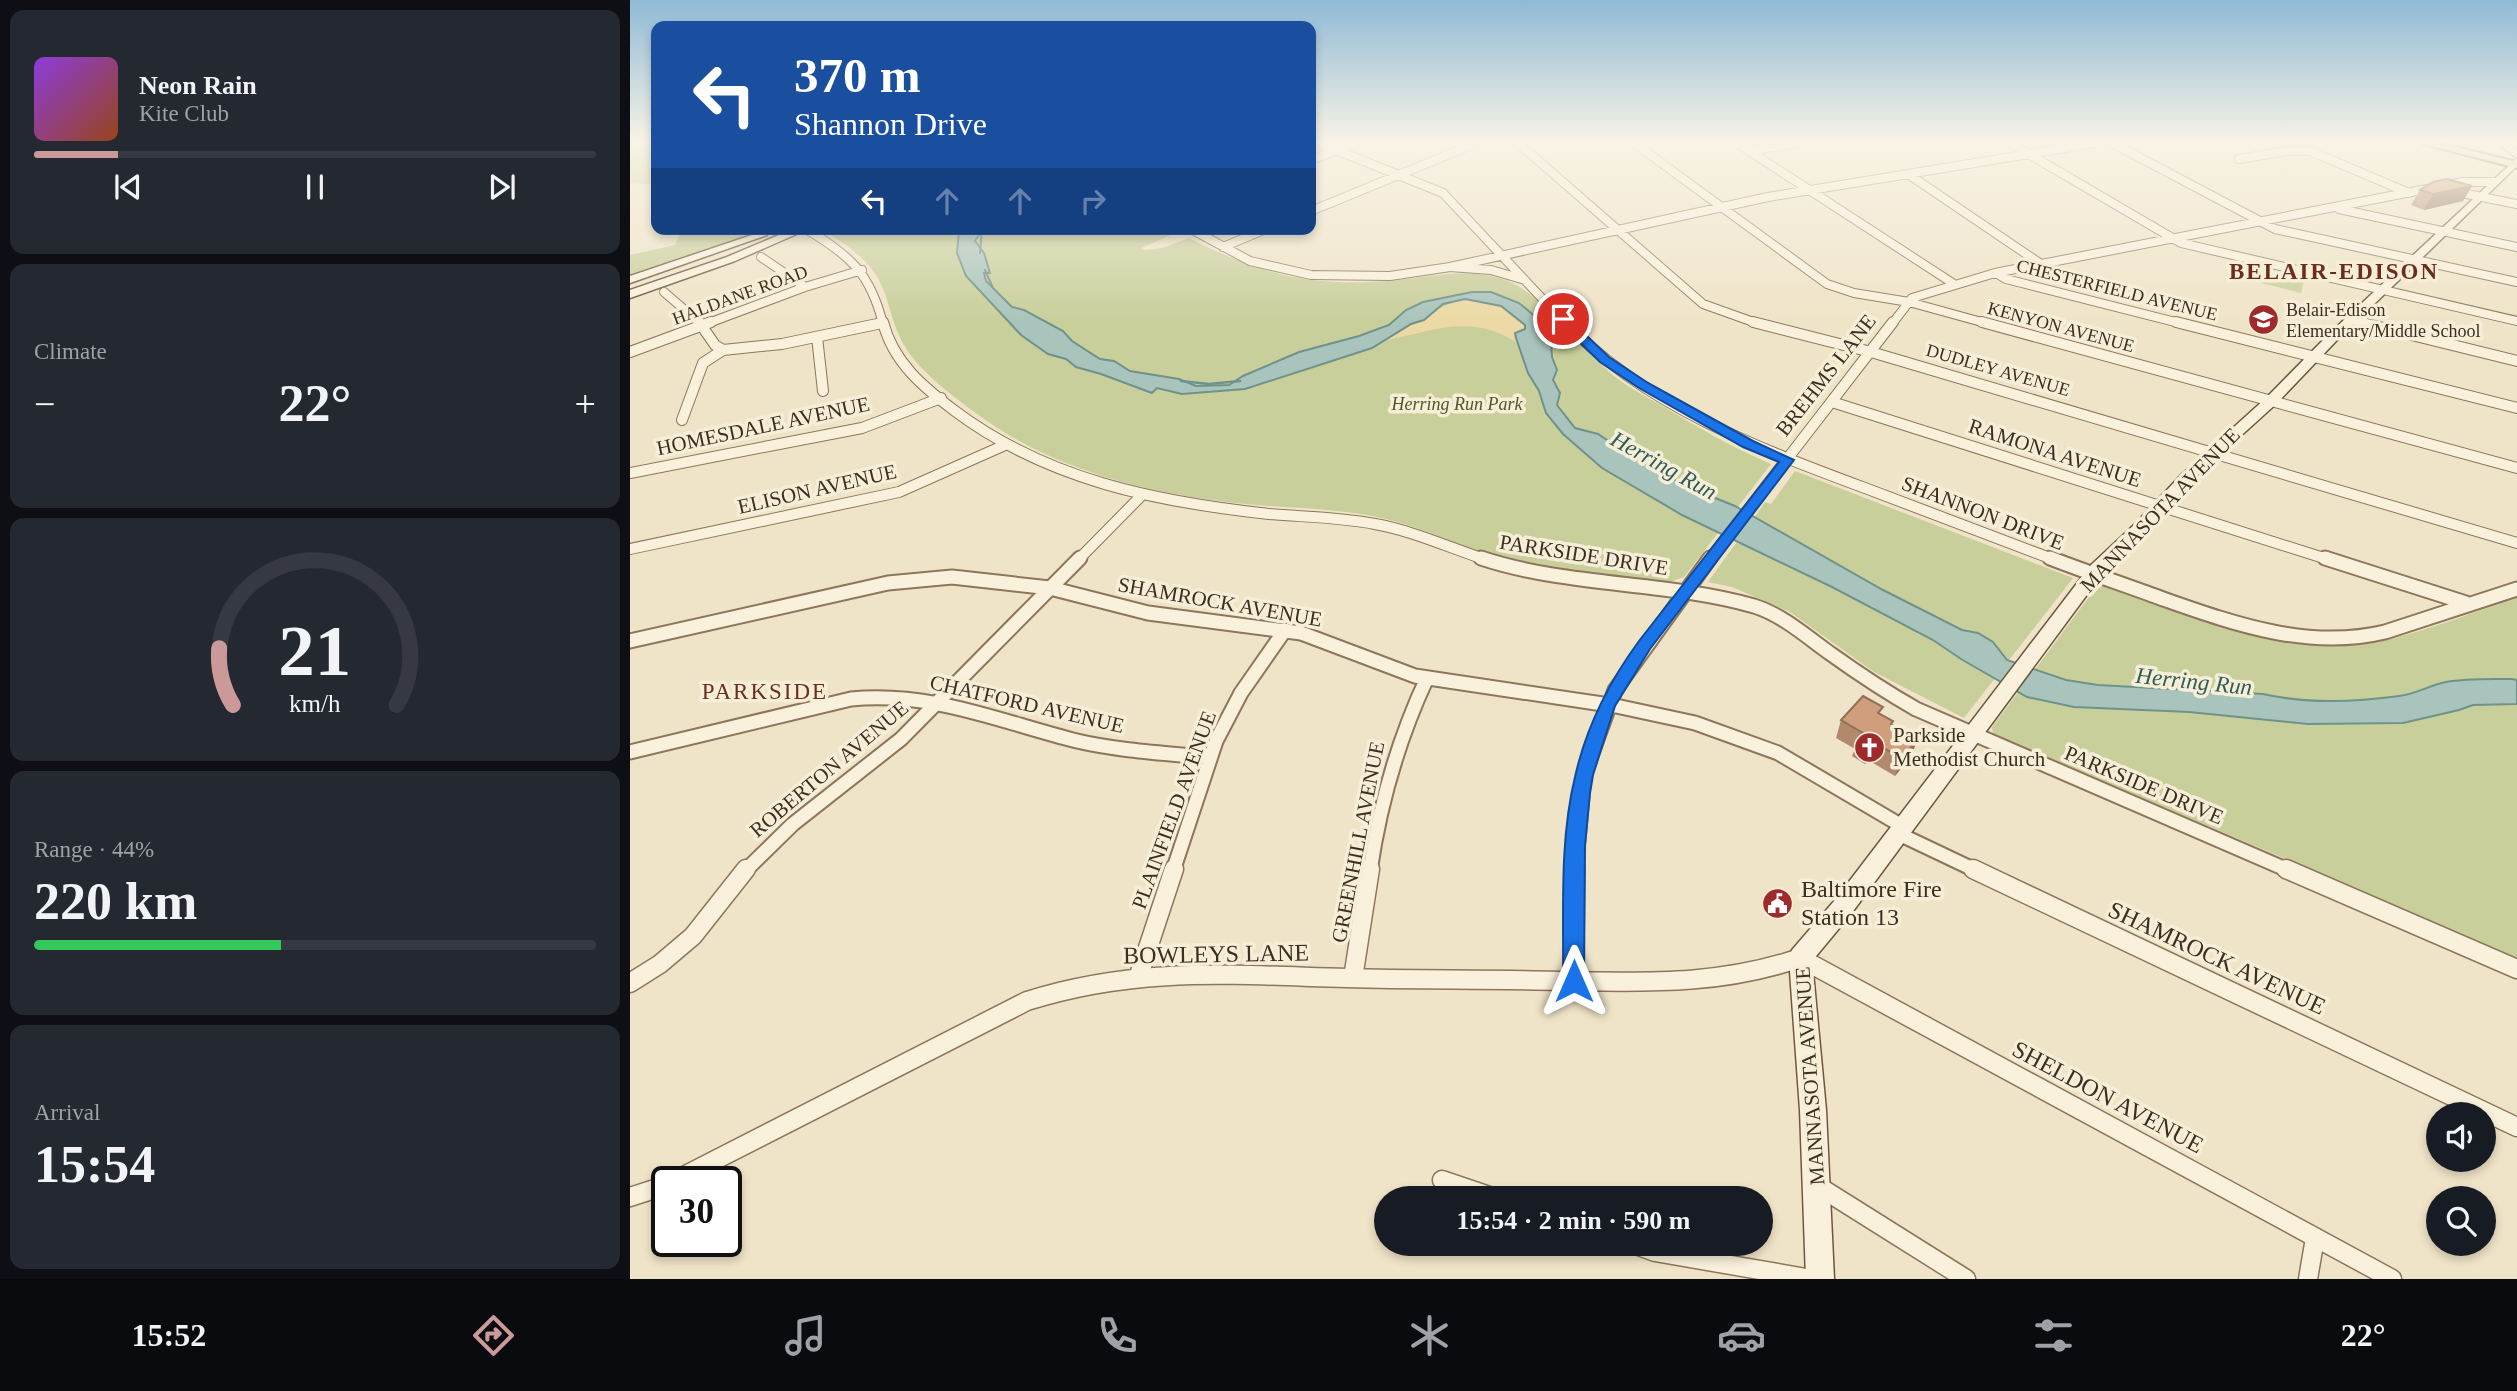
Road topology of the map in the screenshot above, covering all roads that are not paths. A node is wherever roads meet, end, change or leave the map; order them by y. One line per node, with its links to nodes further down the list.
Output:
1 (1453, 203): 24 (street, SHANNON DRIVE)
2 (1586, 203): 14 (street, DUDLEY AVENUE)
3 (1715, 203): 11 (street, KENYON AVENUE)
4 (1743, 203): 11 (street)
5 (1829, 203): 34 (street)
6 (1950, 203): 27 (street)
7 (2112, 203): 21 (street)
8 (2225, 203): 13 (street)
9 (2361, 203): 12 (street, BREHMS LANE)
10 (2473, 203): 15 (street, MANNASOTA AVENUE)
11 (1721, 207): 14 (street); 39 (street, KENYON AVENUE)
12 (2334, 208): 13 (street, BREHMS LANE); 15 (street)
13 (2262, 222): 21 (street, BREHMS LANE); 26 (street)
14 (1617, 230): 24 (street); 47 (street, DUDLEY AVENUE)
15 (2445, 232): 23 (street); 26 (street, MANNASOTA AVENUE)
16 (760, 235): 31 (street)
17 (789, 235): 38 (street)
18 (815, 235): 29 (street, PARKSIDE DRIVE)
19 (1202, 235): 22 (street, SHANNON DRIVE)
20 (1252, 235): 22 (street)
21 (2173, 238): 27 (street, BREHMS LANE); 36 (street)
22 (1223, 247): 28 (street, SHANNON DRIVE)
23 (2517, 247)
24 (1503, 254): 28 (street); 32 (street, SHANNON DRIVE)
25 (761, 257): 35 (street)
26 (2415, 260): 33 (street); 36 (street, MANNASOTA AVENUE)
27 (2041, 264): 30 (street, BREHMS LANE)
28 (1450, 267): 32 (street, SHANNON DRIVE)
29 (862, 270): 35 (street, HALDANE ROAD); 42 (street, PARKSIDE DRIVE)
30 (1995, 273): 34 (street, BREHMS LANE); 48 (street, CHESTERFIELD AVENUE)
31 (630, 279)
32 (1525, 280): 58 (street, SHANNON DRIVE)
33 (2517, 282)
34 (1954, 284): 39 (street, BREHMS LANE)
35 (805, 286): 43 (street, HALDANE ROAD)
36 (2384, 290): 40 (street, MANNASOTA AVENUE); 41 (street)
37 (664, 292): 43 (street)
38 (630, 294)
39 (1909, 302): 47 (street, BREHMS LANE); 52 (street, KENYON AVENUE)
40 (2351, 320): 48 (street, MANNASOTA AVENUE); 49 (street)
41 (2517, 321)
42 (882, 323): 44 (street); 51 (street, PARKSIDE DRIVE)
43 (702, 325): 45 (street); 46 (street, HALDANE ROAD)
44 (817, 337): 45 (street); 50 (street)
45 (723, 350): 55 (street)
46 (630, 352)
47 (1871, 352): 53 (street, BREHMS LANE); 57 (street, DUDLEY AVENUE)
48 (2314, 357): 52 (street, MANNASOTA AVENUE); 54 (street, CHESTERFIELD AVENUE)
49 (2517, 361)
50 (823, 391)
51 (941, 398): 56 (street, PARKSIDE DRIVE); 60 (street, HOMESDALE AVENUE)
52 (2271, 401): 57 (street, MANNASOTA AVENUE); 59 (street, KENYON AVENUE)
53 (1832, 402): 58 (street, BREHMS LANE); 63 (street, RAMONA AVENUE)
54 (2517, 408)
55 (682, 421)
56 (1005, 445): 61 (street, PARKSIDE DRIVE); 65 (street, ELISON AVENUE)
57 (2215, 452): 63 (street, MANNASOTA AVENUE); 64 (street, DUDLEY AVENUE)
58 (1787, 460): 62 (street, BREHMS LANE); 66 (street, SHANNON DRIVE)
59 (2517, 468)
60 (630, 473)
61 (1143, 494): 67 (street, ROBERTON AVENUE); 69 (street, PARKSIDE DRIVE)
62 (1752, 506): 69 (street, BREHMS LANE)
63 (2159, 507): 66 (street, MANNASOTA AVENUE); 70 (street, RAMONA AVENUE)
64 (2517, 543)
65 (630, 549)
66 (2092, 574): 70 (street, SHANNON DRIVE); 76 (street, MANNASOTA AVENUE)
67 (1050, 588): 71 (street, SHAMROCK AVENUE); 72 (street, SHAMROCK AVENUE); 74 (street, ROBERTON AVENUE)
68 (2517, 589): 70 (street, SHANNON DRIVE)
69 (1685, 592): 75 (street, BREHMS LANE); 76 (street, PARKSIDE DRIVE)
70 (2466, 603)
71 (1284, 630): 73 (street, SHAMROCK AVENUE); 78 (street, PLAINFIELD AVENUE)
72 (630, 641)
73 (1427, 678): 75 (street, SHAMROCK AVENUE); 83 (street, GREENHILL AVENUE)
74 (937, 703): 77 (street, CHATFORD AVENUE); 78 (street, CHATFORD AVENUE); 85 (street, ROBERTON AVENUE)
75 (1607, 706): 79 (street, SHAMROCK AVENUE); 84 (street, BREHMS LANE)
76 (1972, 733): 79 (street, MANNASOTA AVENUE); 81 (street, PARKSIDE DRIVE)
77 (630, 752)
78 (1210, 758): 82 (street, PLAINFIELD AVENUE)
79 (1899, 830): 80 (street, MANNASOTA AVENUE); 86 (street, SHAMROCK AVENUE)
80 (1800, 958): 84 (street, BOWLEYS LANE); 89 (street, MANNASOTA AVENUE); 93 (street, SHELDON AVENUE)
81 (2517, 969)
82 (1139, 975): 83 (street, BOWLEYS LANE); 87 (street, BOWLEYS LANE)
83 (1353, 978): 84 (street, BOWLEYS LANE)
84 (1574, 981)
85 (630, 983)
86 (2517, 1127)
87 (703, 1166)
88 (1442, 1180): 90 (street)
89 (1817, 1185): 96 (street, MANNASOTA AVENUE); 97 (street)
90 (1460, 1186)
91 (651, 1190): 92 (street)
92 (630, 1197)
93 (2315, 1238): 98 (street); 99 (street, SHELDON AVENUE)
94 (1678, 1256): 95 (street)
95 (1812, 1279)
96 (1821, 1279)
97 (1966, 1279)
98 (2308, 1279)
99 (2392, 1279)

